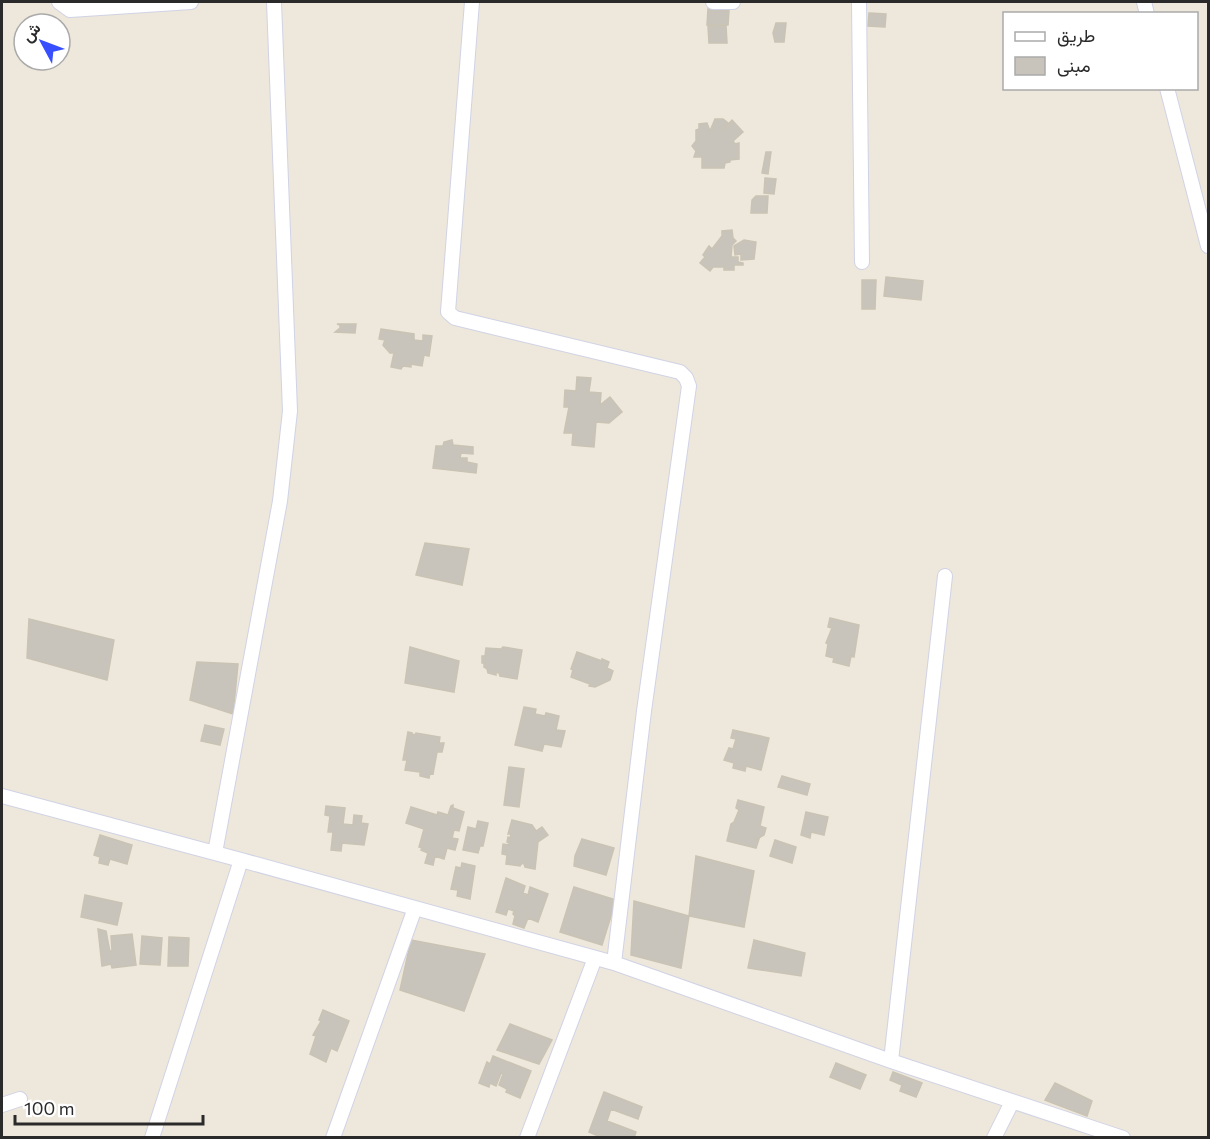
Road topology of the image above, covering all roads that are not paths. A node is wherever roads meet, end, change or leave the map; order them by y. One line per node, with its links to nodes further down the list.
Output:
1 (59, 2): 2 (street)
2 (191, 2)
3 (274, 2): 13 (street)
4 (472, 2): 17 (street)
5 (713, 2): 6 (street)
6 (733, 2)
7 (859, 2): 10 (street)
8 (1168, 90): 9 (street)
9 (1209, 246)
10 (862, 262)
11 (945, 576): 18 (street)
12 (2, 796): 13 (street)
13 (215, 853): 14 (street)
14 (241, 860): 15 (street); 22 (street)
15 (415, 908): 16 (street); 23 (street)
16 (595, 958): 17 (street); 24 (street)
17 (614, 963): 18 (street)
18 (891, 1061): 20 (street)
19 (20, 1099): 21 (street)
20 (1012, 1102): 25 (street); 26 (street)
21 (2, 1105)
22 (152, 1137)
23 (333, 1137)
24 (526, 1137)
25 (994, 1137)
26 (1123, 1137)

